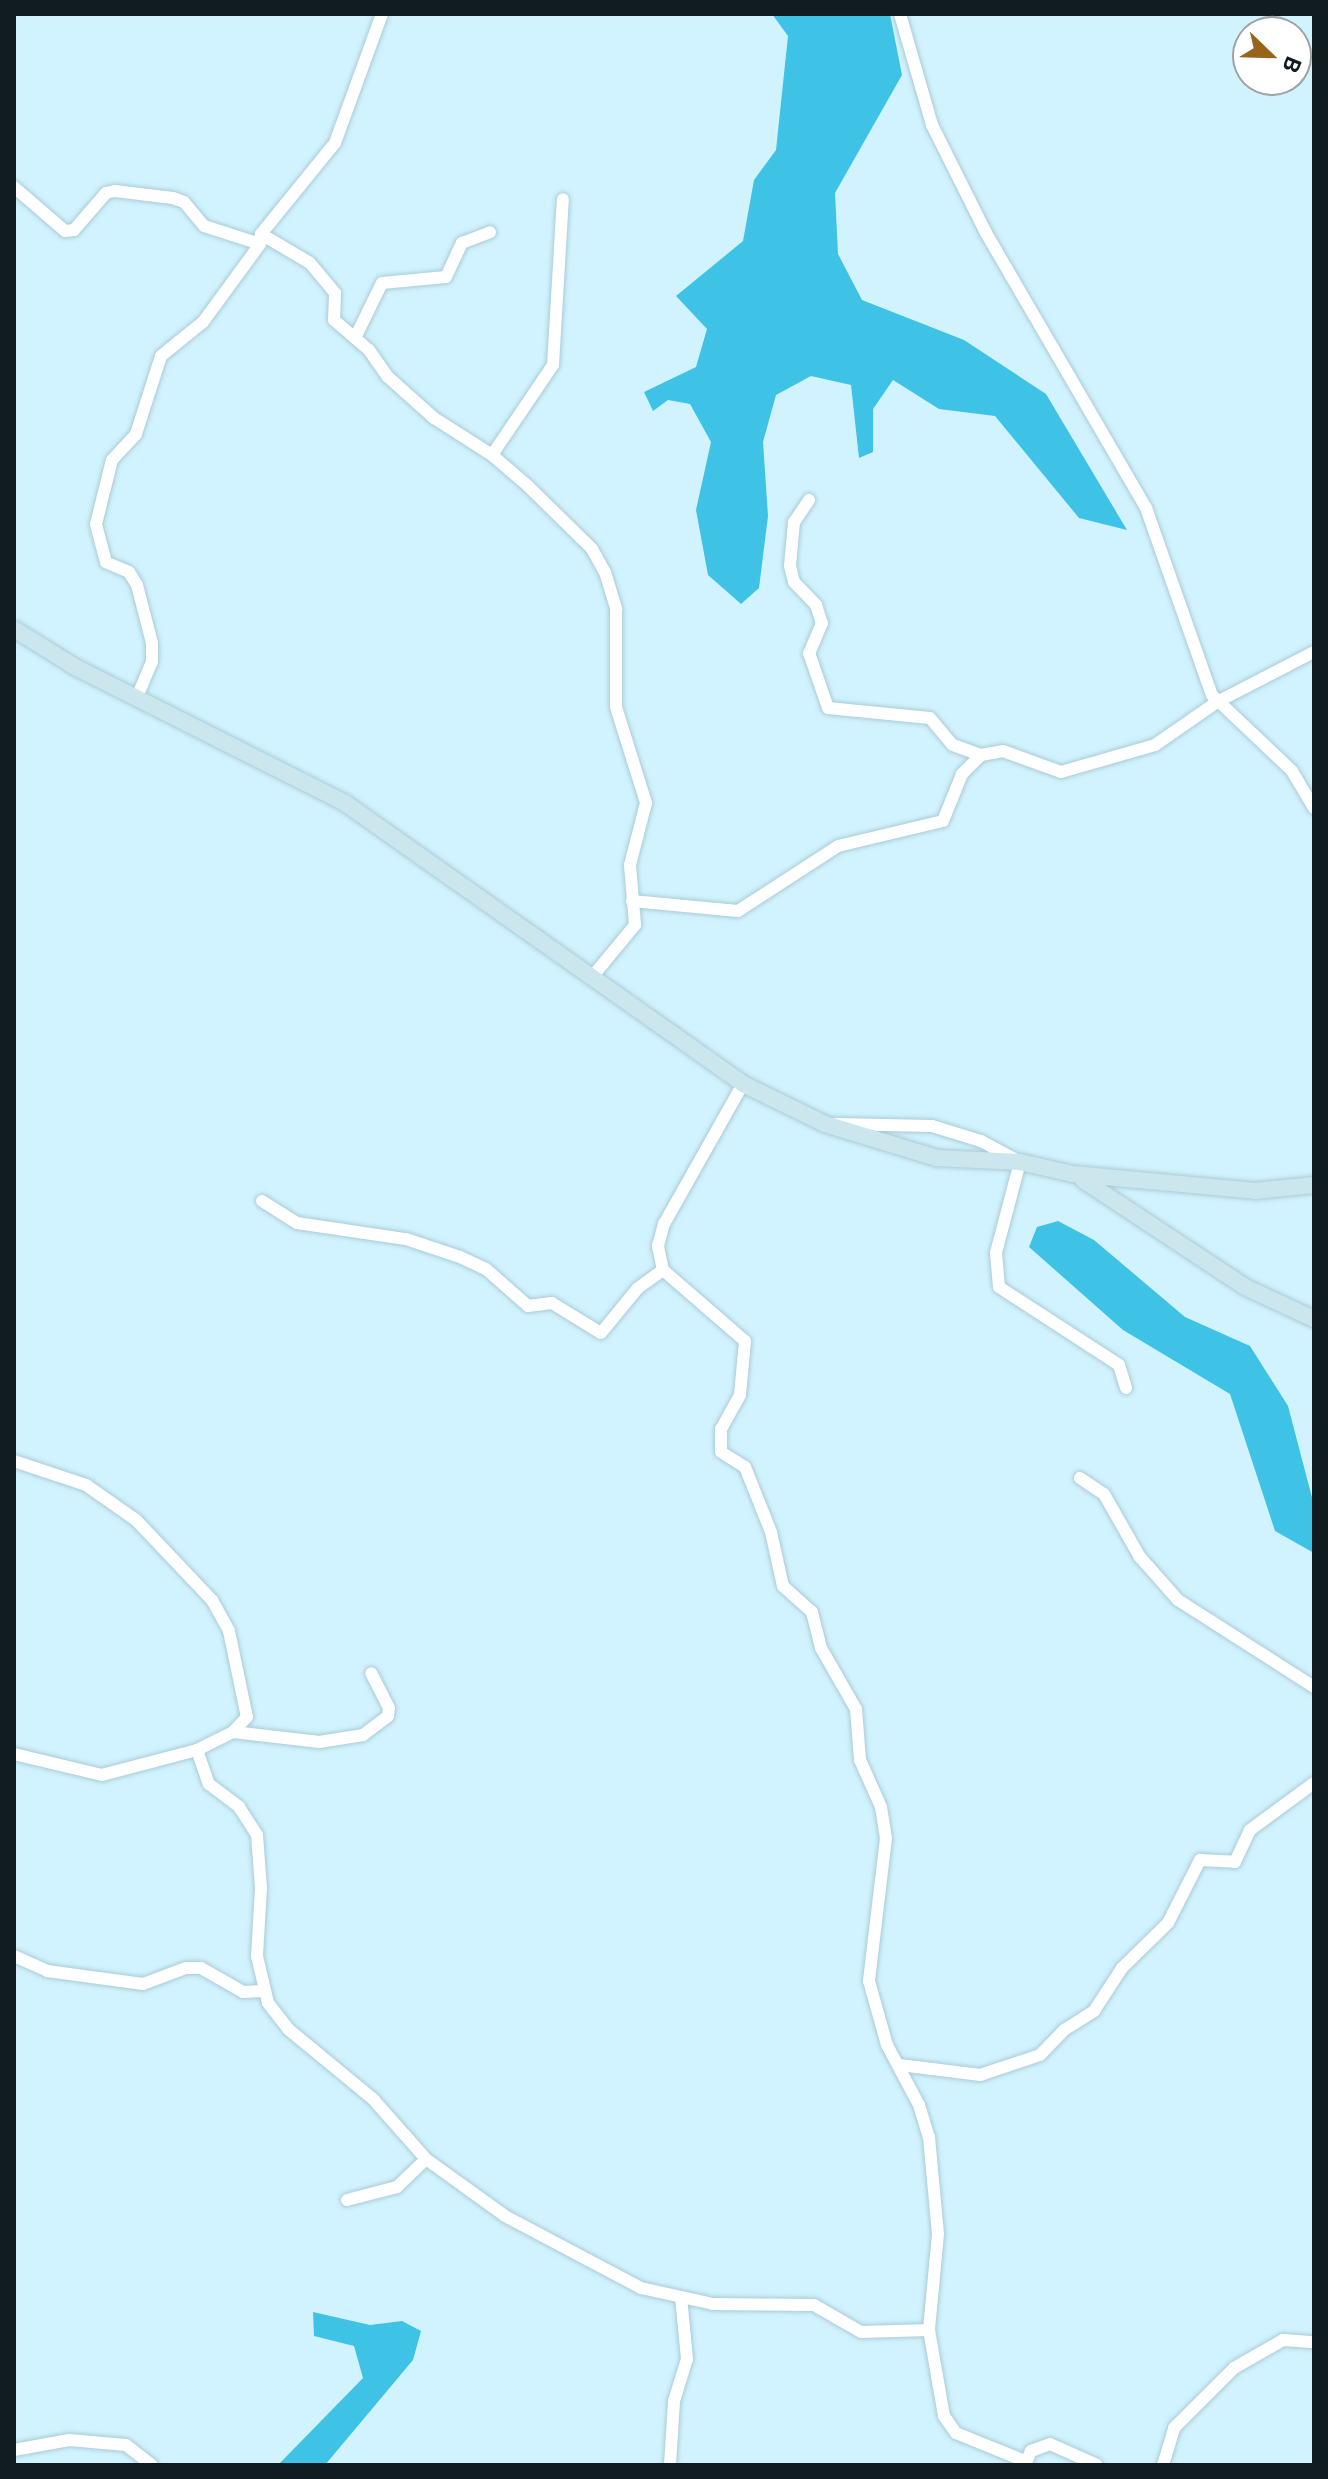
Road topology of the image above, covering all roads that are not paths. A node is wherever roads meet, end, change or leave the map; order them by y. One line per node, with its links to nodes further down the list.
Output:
1 (382, 14): 6 (street)
2 (900, 14): 13 (street)
3 (14, 187): 6 (street)
4 (563, 199): 8 (street)
5 (490, 232): 7 (street)
6 (260, 239): 7 (street); 12 (street)
7 (355, 338): 8 (street)
8 (492, 455): 16 (street)
9 (809, 500): 14 (street)
10 (14, 629): 12 (street)
11 (1314, 652): 13 (street)
12 (137, 697): 17 (street)
13 (1217, 702): 14 (street); 15 (street)
14 (981, 755): 16 (street)
15 (1314, 808)
16 (632, 901): 17 (street)
17 (593, 976): 18 (street)
18 (743, 1084): 19 (street); 24 (street)
19 (825, 1124): 20 (street); 20 (street)
20 (1020, 1162): 21 (street); 26 (street)
21 (1073, 1174): 22 (street); 25 (street)
22 (1314, 1185)
23 (262, 1201): 24 (street)
24 (663, 1270): 37 (street)
25 (1314, 1319)
26 (1126, 1388)
27 (14, 1461): 31 (street)
28 (1080, 1478): 30 (street)
29 (371, 1673): 31 (street)
30 (1314, 1687)
31 (233, 1732): 32 (street)
32 (197, 1750): 33 (street); 36 (street)
33 (14, 1754)
34 (1314, 1783): 37 (street)
35 (14, 1956): 36 (street)
36 (263, 1991): 38 (street)
37 (900, 2065): 41 (street)
38 (426, 2159): 39 (street); 40 (street)
39 (347, 2200)
40 (681, 2297): 41 (street); 46 (street)
41 (929, 2330): 44 (street)
42 (1314, 2342): 48 (street)
43 (14, 2450): 45 (street)
44 (1025, 2463): 47 (street)
45 (152, 2465)
46 (670, 2465)
47 (1097, 2465)
48 (1163, 2465)

